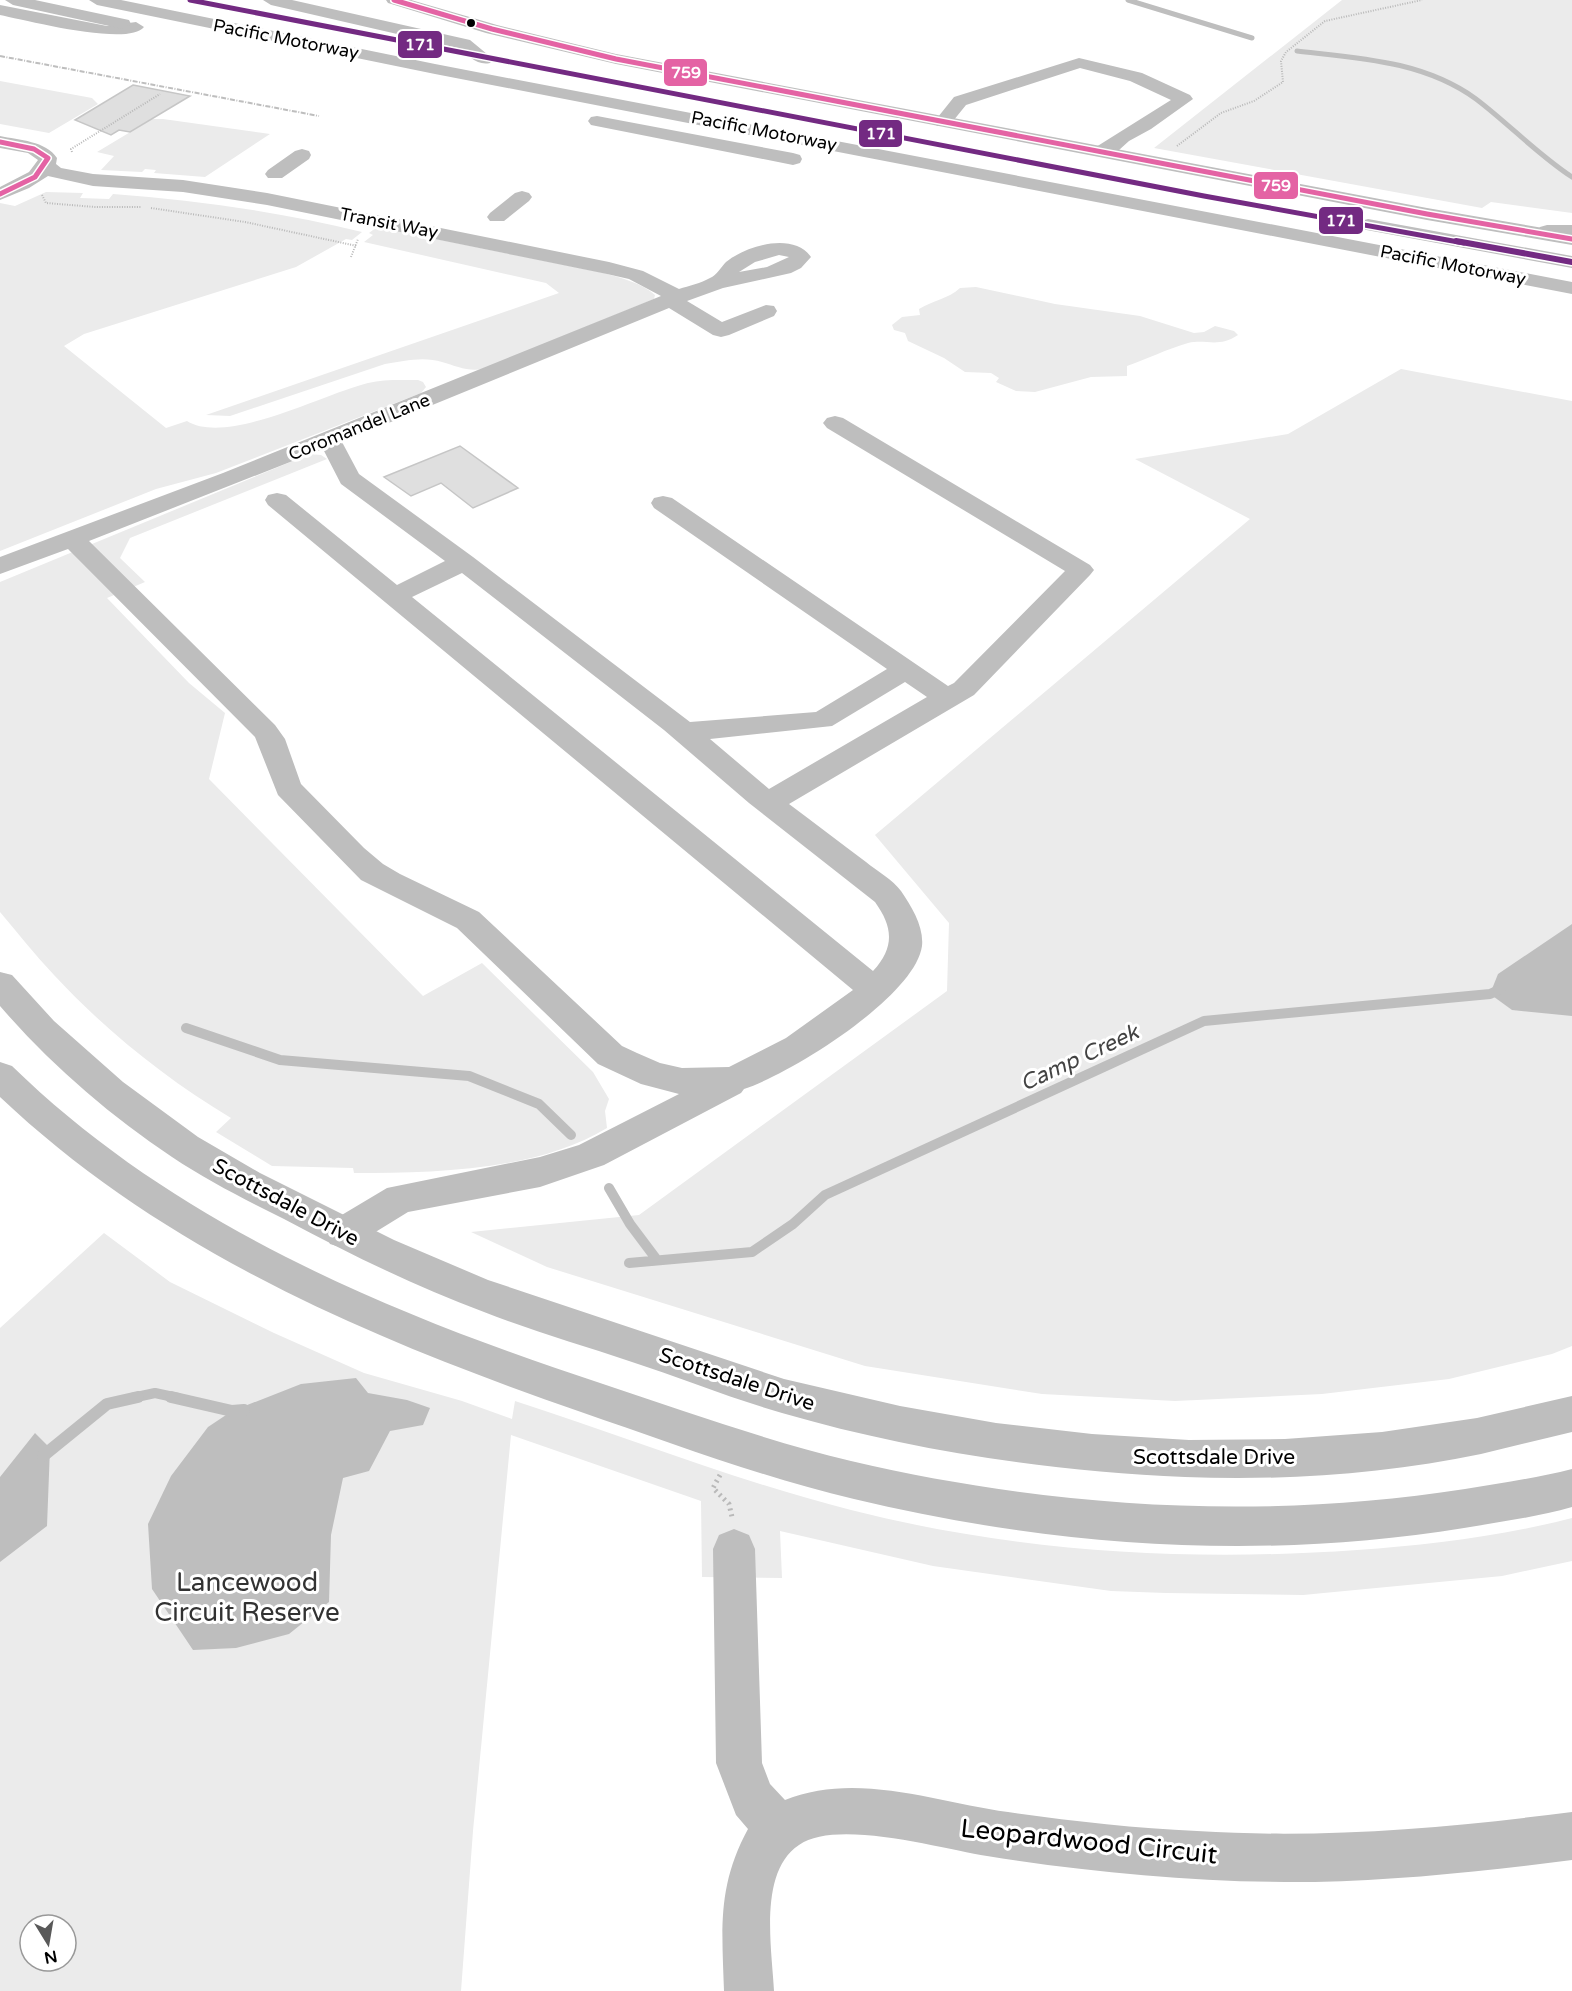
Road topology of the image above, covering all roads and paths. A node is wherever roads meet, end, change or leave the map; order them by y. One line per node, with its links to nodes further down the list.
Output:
1 (13, 0): 8 (main road)
2 (97, 0): 31 (main road, Pacific Motorway)
3 (190, 0): 10 (main road, Pacific Motorway)
4 (271, 0): 10 (main road)
5 (394, 0): 15 (main road)
6 (1422, 0): 21 (path)
7 (0, 10): 8 (main road)
8 (136, 27): 9 (main road)
9 (158, 32)
10 (484, 59): 41 (main road, Pacific Motorway)
11 (362, 72): 13 (main road)
12 (160, 94): 17 (path)
13 (484, 97)
14 (584, 118): 22 (main road)
15 (943, 122): 19 (main road); 19 (main road)
16 (0, 141): 23 (main road)
17 (71, 149)
18 (0, 150): 28 (main road)
19 (1103, 151): 21 (main road)
20 (302, 155): 24 (main road)
21 (1147, 160): 33 (main road)
22 (813, 163)
23 (47, 166): 25 (main road, Transit Way); 28 (main road)
24 (275, 174)
25 (93, 180): 28 (main road, Transit Way); 32 (main road, Transit Way)
26 (918, 180): 31 (main road)
27 (39, 189): 38 (path)
28 (6, 190)
29 (356, 195): 32 (main road)
30 (522, 196): 34 (main road)
31 (1129, 202): 43 (main road, Pacific Motorway)
32 (335, 212): 44 (main road, Transit Way)
33 (1427, 214): 35 (main road); 35 (main road)
34 (497, 218)
35 (1572, 235)
36 (355, 241): 38 (path)
37 (763, 244): 39 (main road)
38 (357, 246): 40 (path)
39 (787, 248): 42 (main road, Coromandel Lane); 42 (main road)
40 (351, 257)
41 (1572, 262)
42 (721, 272): 44 (main road, Coromandel Lane)
43 (1572, 288)
44 (674, 299): 45 (main road, Transit Way); 47 (main road, Coromandel Lane)
45 (766, 311)
46 (835, 423): 55 (main road)
47 (326, 440): 50 (main road, Coromandel Lane); 51 (main road)
48 (277, 500): 53 (main road)
49 (663, 504): 54 (main road)
50 (72, 539): 52 (main road, Coromandel Lane); 61 (main road)
51 (464, 562): 53 (main road); 56 (main road)
52 (0, 567)
53 (394, 596): 59 (main road)
54 (906, 670): 55 (main road); 56 (main road)
55 (947, 698): 57 (main road)
56 (684, 732): 57 (main road)
57 (768, 803): 59 (main road)
58 (0, 984): 62 (main road, Scottsdale Drive)
59 (875, 990): 61 (main road)
60 (0, 1074): 64 (main road)
61 (747, 1076): 62 (main road)
62 (343, 1233): 63 (main road, Scottsdale Drive)
63 (1572, 1414)
64 (735, 1445): 65 (main road); 66 (path)
65 (1572, 1488)
66 (735, 1536): 67 (main road)
67 (780, 1829): 68 (main road, Leopardwood Circuit); 69 (main road, Leopardwood Circuit)
68 (1572, 1836)
69 (749, 1991)

